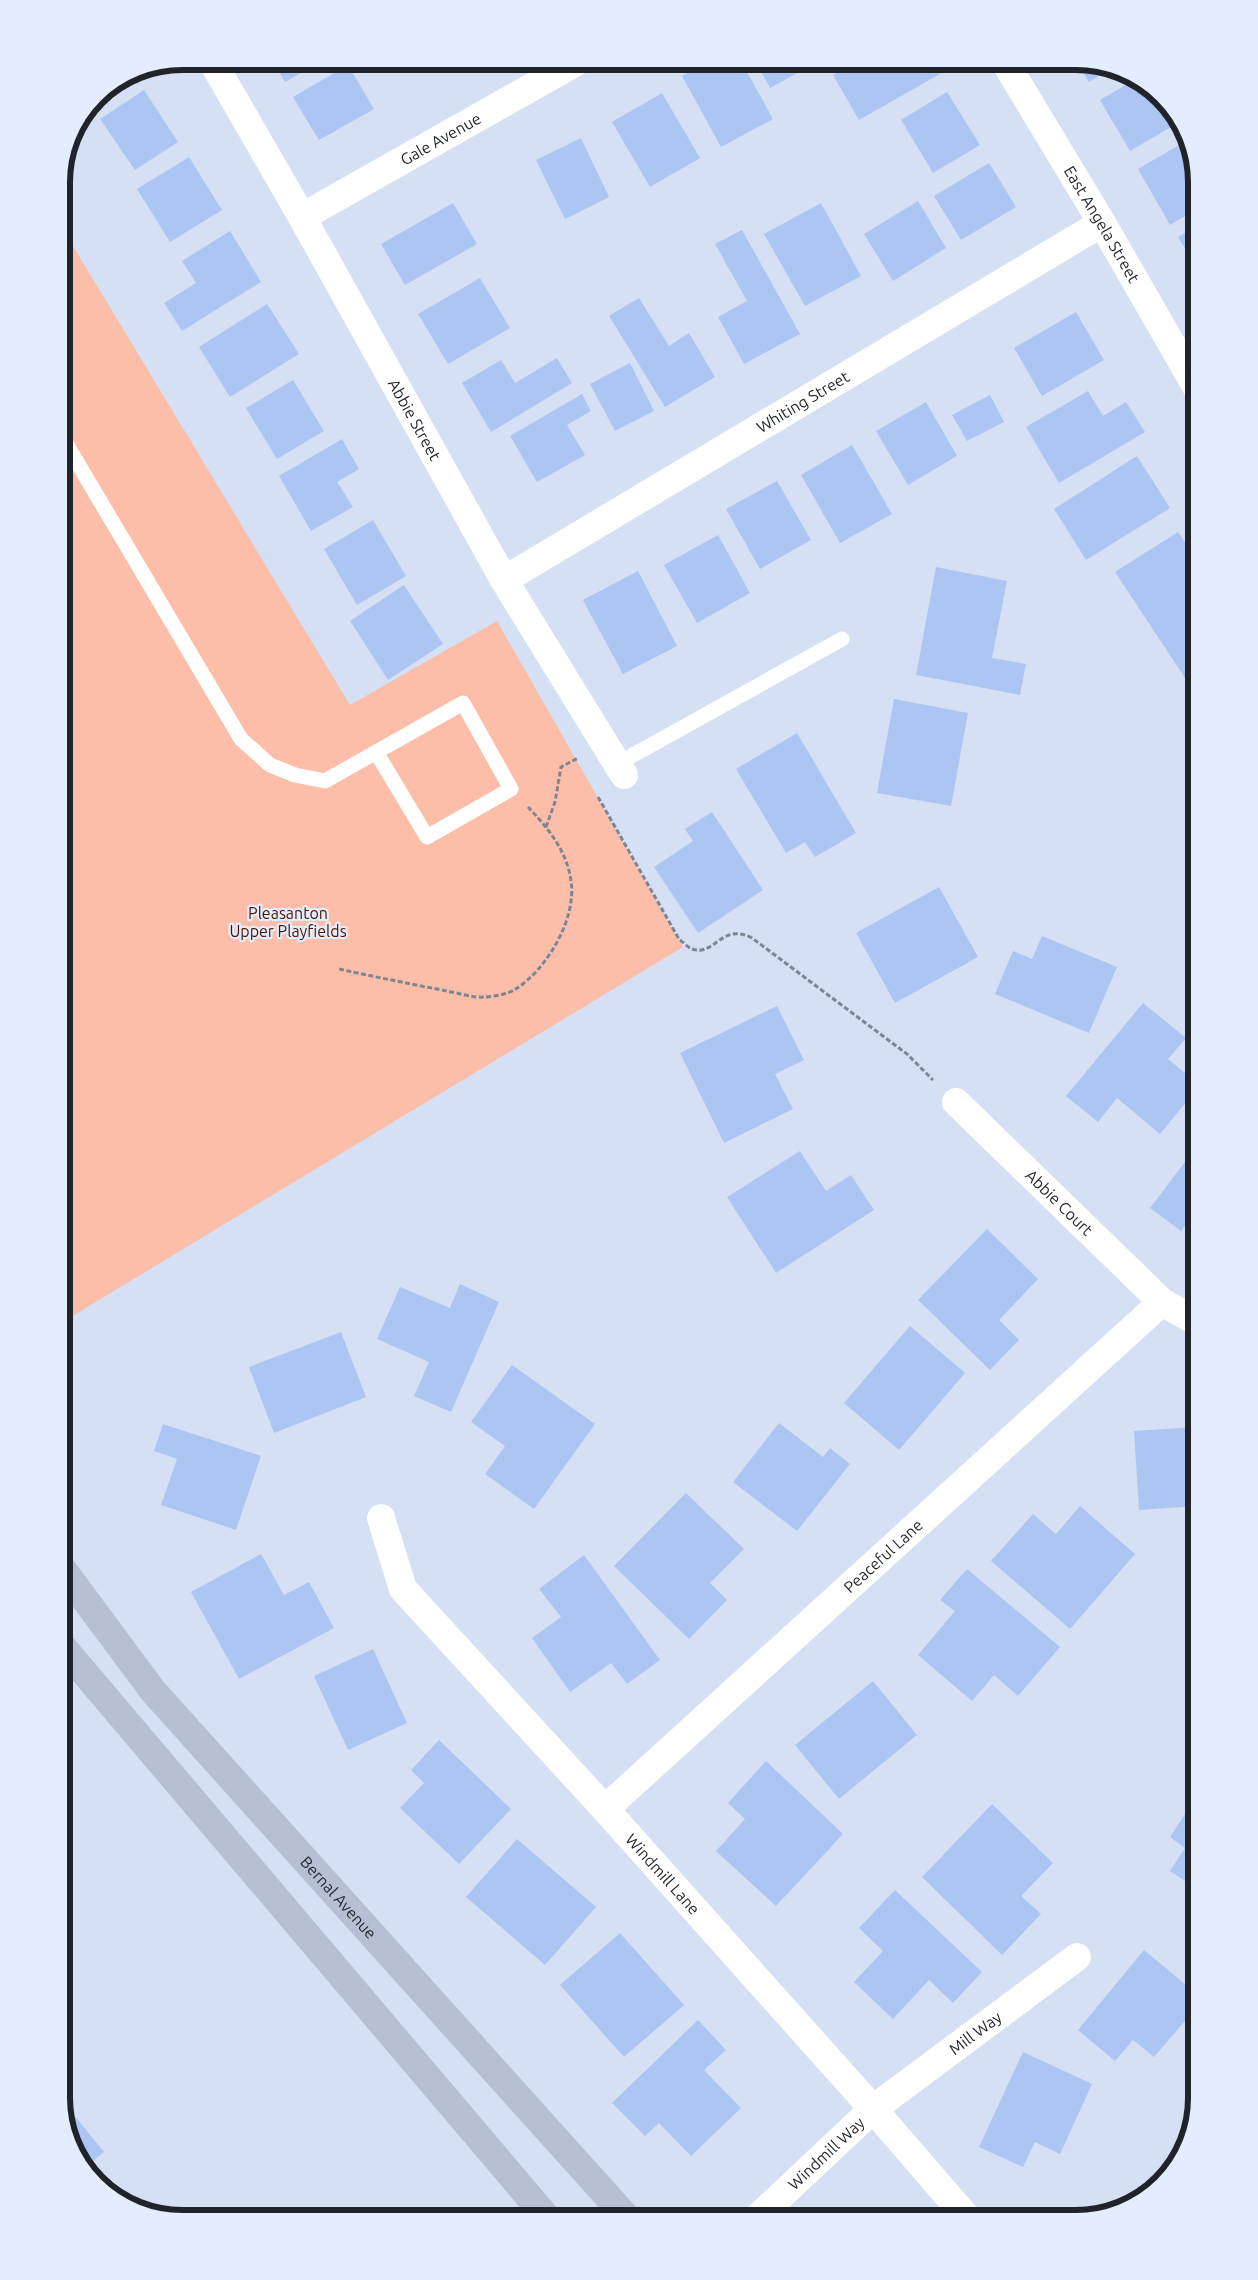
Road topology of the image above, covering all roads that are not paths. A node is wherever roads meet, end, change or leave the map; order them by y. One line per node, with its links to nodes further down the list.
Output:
1 (217, 70): 4 (street, Abbie Street)
2 (562, 70): 4 (street, Gale Avenue)
3 (1010, 70): 5 (street, East Angela Street)
4 (302, 217): 8 (street, Abbie Street)
5 (1102, 223): 6 (street, East Angela Street); 8 (street, Whiting Street)
6 (1188, 372)
7 (70, 449): 10 (lane)
8 (504, 580): 11 (street, Abbie Street)
9 (842, 639): 11 (lane)
10 (376, 752): 10 (lane)
11 (615, 761)
12 (956, 1102): 13 (street, Abbie Court)
13 (1162, 1302): 14 (street); 18 (street, Peaceful Lane)
14 (1188, 1317)
15 (381, 1518): 18 (street, Windmill Lane)
16 (70, 1579): 22 (main road, Bernal Avenue)
17 (70, 1656): 21 (main road)
18 (605, 1809): 20 (street, Windmill Lane)
19 (1077, 1957): 20 (street, Mill Way)
20 (873, 2108): 23 (street, Windmill Way); 24 (street, Windmill Lane)
21 (540, 2210)
22 (620, 2210)
23 (765, 2210)
24 (960, 2210)

